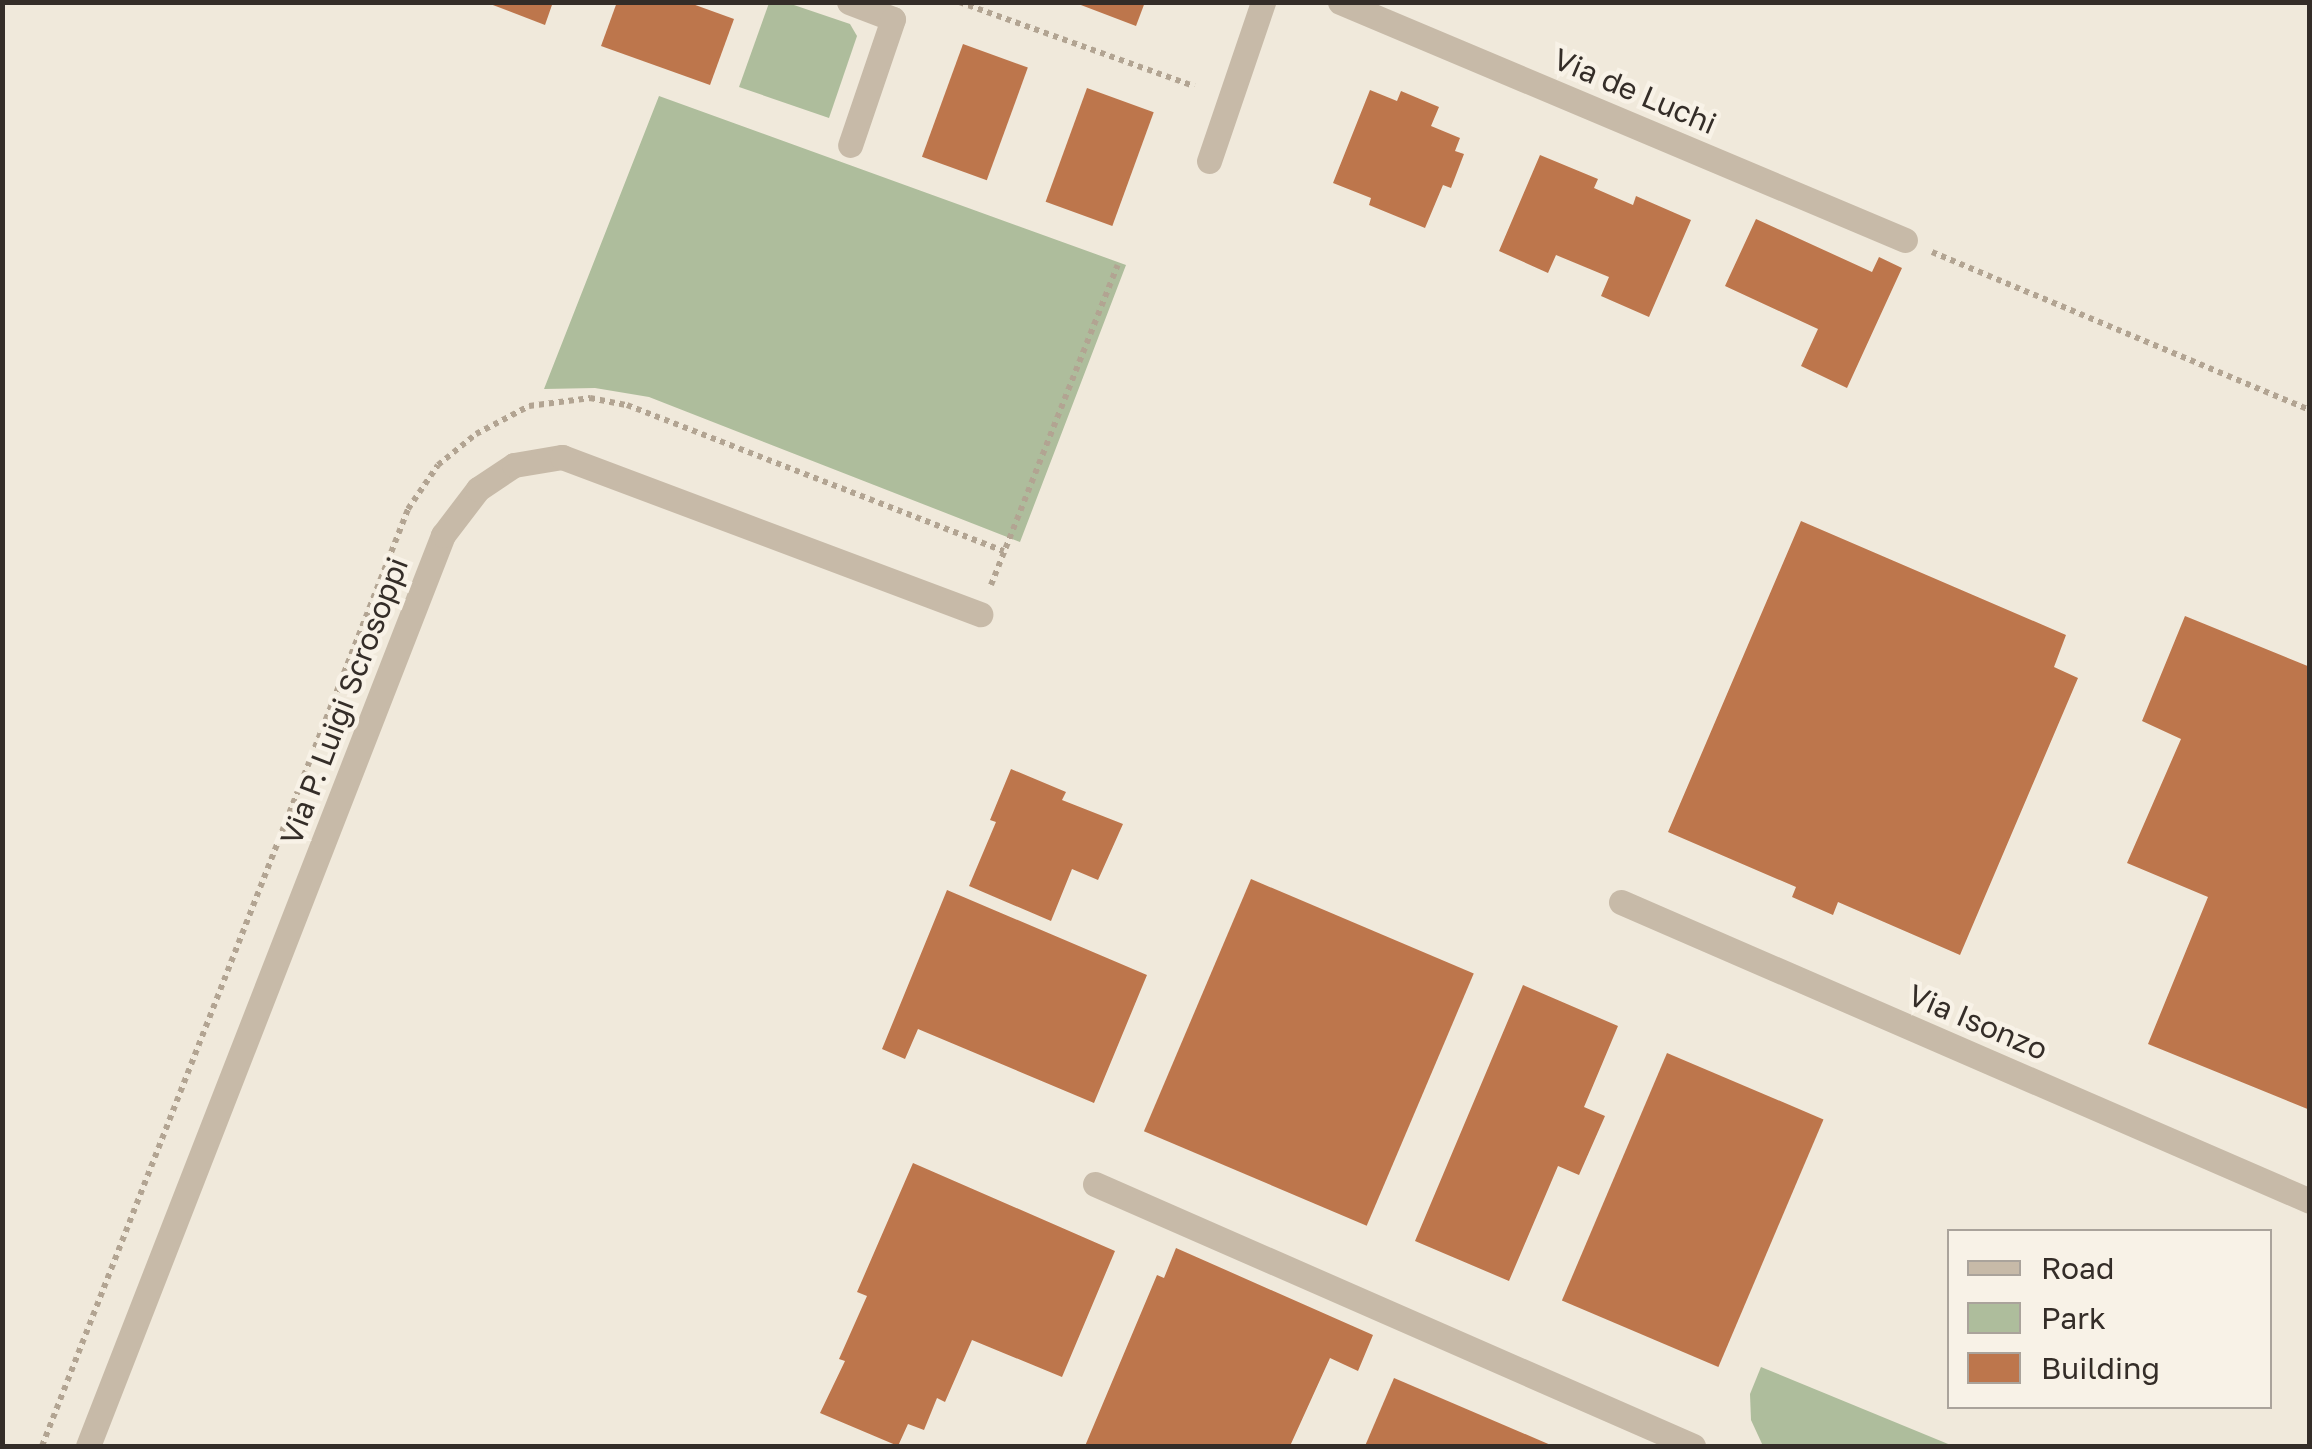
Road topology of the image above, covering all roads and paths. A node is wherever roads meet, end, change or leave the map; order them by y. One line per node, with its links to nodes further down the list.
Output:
1 (850, 2): 6 (street)
2 (959, 2): 5 (path)
3 (1263, 2): 7 (street)
4 (1340, 2): 8 (street, Via de Luchi)
5 (1194, 86)
6 (850, 144)
7 (1209, 161)
8 (1905, 240): 10 (path)
9 (1118, 266): 11 (path)
10 (2310, 410)
11 (1004, 552): 12 (path); 16 (path)
12 (980, 614): 17 (street, Via P. Luigi Scrosoppi)
13 (1621, 902): 15 (street, Via Isonzo)
14 (1095, 1184): 18 (street)
15 (2310, 1202)
16 (42, 1446)
17 (88, 1446)
18 (1694, 1446)

